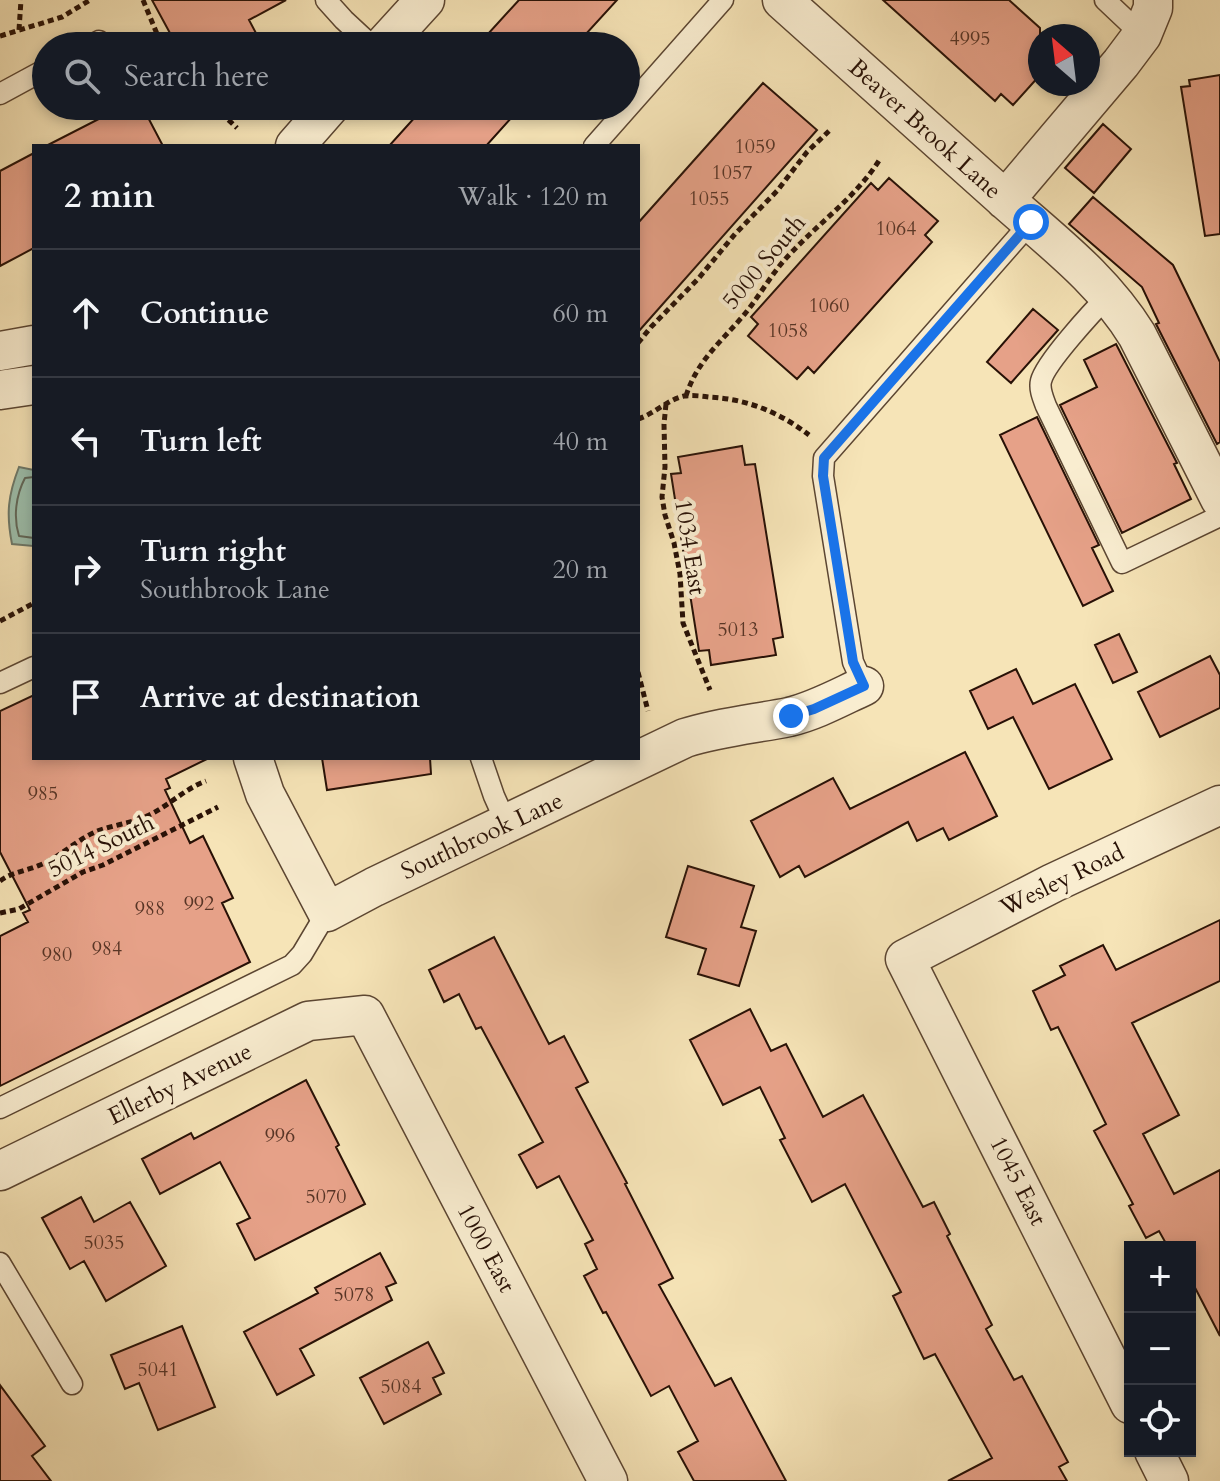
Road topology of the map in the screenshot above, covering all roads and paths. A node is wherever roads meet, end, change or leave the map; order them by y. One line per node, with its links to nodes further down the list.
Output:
1 (21, 0): 10 (path)
2 (90, 0): 10 (path)
3 (143, 0): 11 (path)
4 (326, 0): 12 (lane)
5 (425, 0): 13 (street)
6 (723, 0): 17 (lane)
7 (782, 0): 26 (street, Beaver Brook Lane)
8 (1105, 0): 9 (lane)
9 (1148, 18): 26 (street)
10 (19, 30): 14 (path)
11 (156, 32)
12 (357, 32)
13 (396, 32)
14 (0, 36)
15 (32, 77): 16 (lane)
16 (0, 94)
17 (640, 94)
18 (229, 120): 21 (path)
19 (318, 120): 23 (street)
20 (617, 120): 24 (lane)
21 (237, 128)
22 (829, 131): 28 (path, 5000 South)
23 (297, 144)
24 (596, 144)
25 (880, 159): 33 (path, 5000 South)
26 (1018, 211): 27 (street, Beaver Brook Lane); 44 (lane)
27 (1109, 295): 37 (street, Beaver Brook Lane); 38 (lane)
28 (640, 341)
29 (32, 345): 30 (street)
30 (0, 351)
31 (32, 385): 32 (street)
32 (0, 390)
33 (686, 396): 34 (path); 36 (path)
34 (666, 404): 35 (path); 45 (path, 1034 East)
35 (640, 418)
36 (812, 437)
37 (1220, 499)
38 (1220, 516)
39 (32, 604): 40 (path)
40 (0, 621)
41 (32, 668): 43 (lane)
42 (640, 680): 46 (path)
43 (0, 683)
44 (864, 686): 50 (street, Southbrook Lane)
45 (710, 690)
46 (648, 711)
47 (254, 760): 57 (street)
48 (482, 760): 54 (lane)
49 (640, 760): 54 (street, Southbrook Lane)
50 (640, 760)
51 (206, 781): 55 (path, 5014 South)
52 (1220, 805): 58 (street, Wesley Road)
53 (218, 807): 56 (path, 5014 South)
54 (507, 825): 57 (street, Southbrook Lane)
55 (0, 881)
56 (1, 911)
57 (327, 912): 60 (lane)
58 (905, 959): 64 (street, 1045 East)
59 (365, 1015): 61 (street, Ellerby Avenue); 66 (street, 1000 East)
60 (0, 1108)
61 (0, 1171)
62 (0, 1263): 63 (lane)
63 (72, 1384)
64 (1124, 1392)
65 (1157, 1457): 67 (street)
66 (608, 1481)
67 (1169, 1481)

